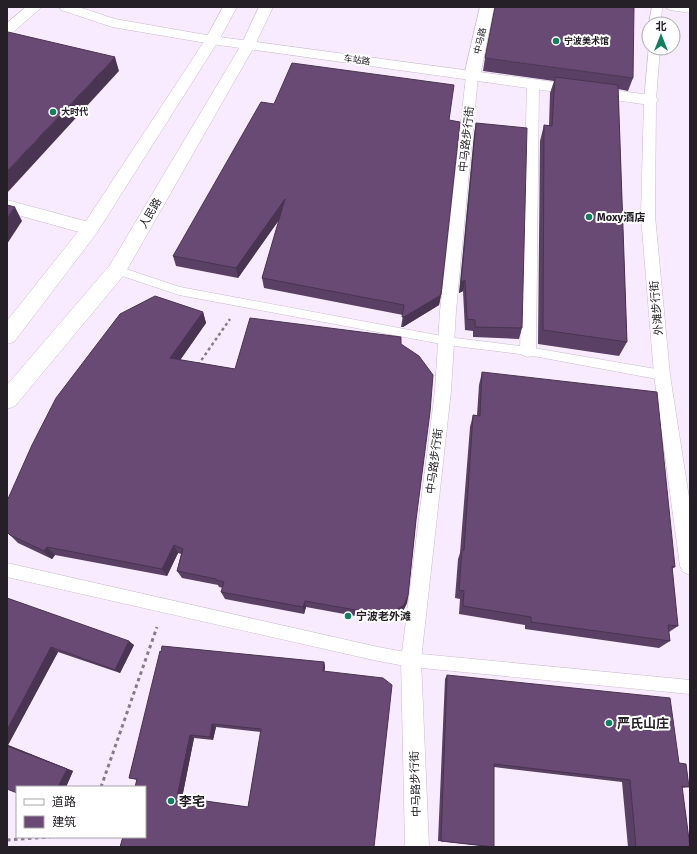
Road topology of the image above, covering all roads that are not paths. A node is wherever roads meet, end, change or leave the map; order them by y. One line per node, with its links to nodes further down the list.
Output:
1 (35, 7): 8 (main road)
2 (66, 7): 9 (main road, 车站路)
3 (230, 7): 9 (main road)
4 (266, 7): 10 (main road, 人民路)
5 (487, 7): 12 (main road, 中马路)
6 (670, 7): 7 (street)
7 (690, 10)
8 (7, 30)
9 (212, 40): 10 (main road, 车站路); 16 (main road)
10 (248, 45): 12 (main road, 车站路); 17 (main road, 人民路)
11 (653, 56): 14 (street, 外滩步行街)
12 (472, 76): 13 (main road, 车站路); 19 (street, 中马路步行街)
13 (532, 84): 14 (main road, 车站路); 20 (street)
14 (650, 100): 21 (street, 外滩步行街)
15 (7, 206): 16 (main road)
16 (90, 229): 18 (main road)
17 (117, 270): 19 (lane); 22 (main road, 人民路)
18 (7, 336)
19 (447, 341): 20 (lane); 25 (street, 中马路步行街)
20 (528, 351): 21 (lane)
21 (662, 375): 23 (street, 外滩步行街)
22 (7, 400)
23 (690, 566)
24 (7, 570): 25 (lane)
25 (411, 660): 26 (lane); 27 (street, 中马路步行街)
26 (690, 687)
27 (417, 847)

